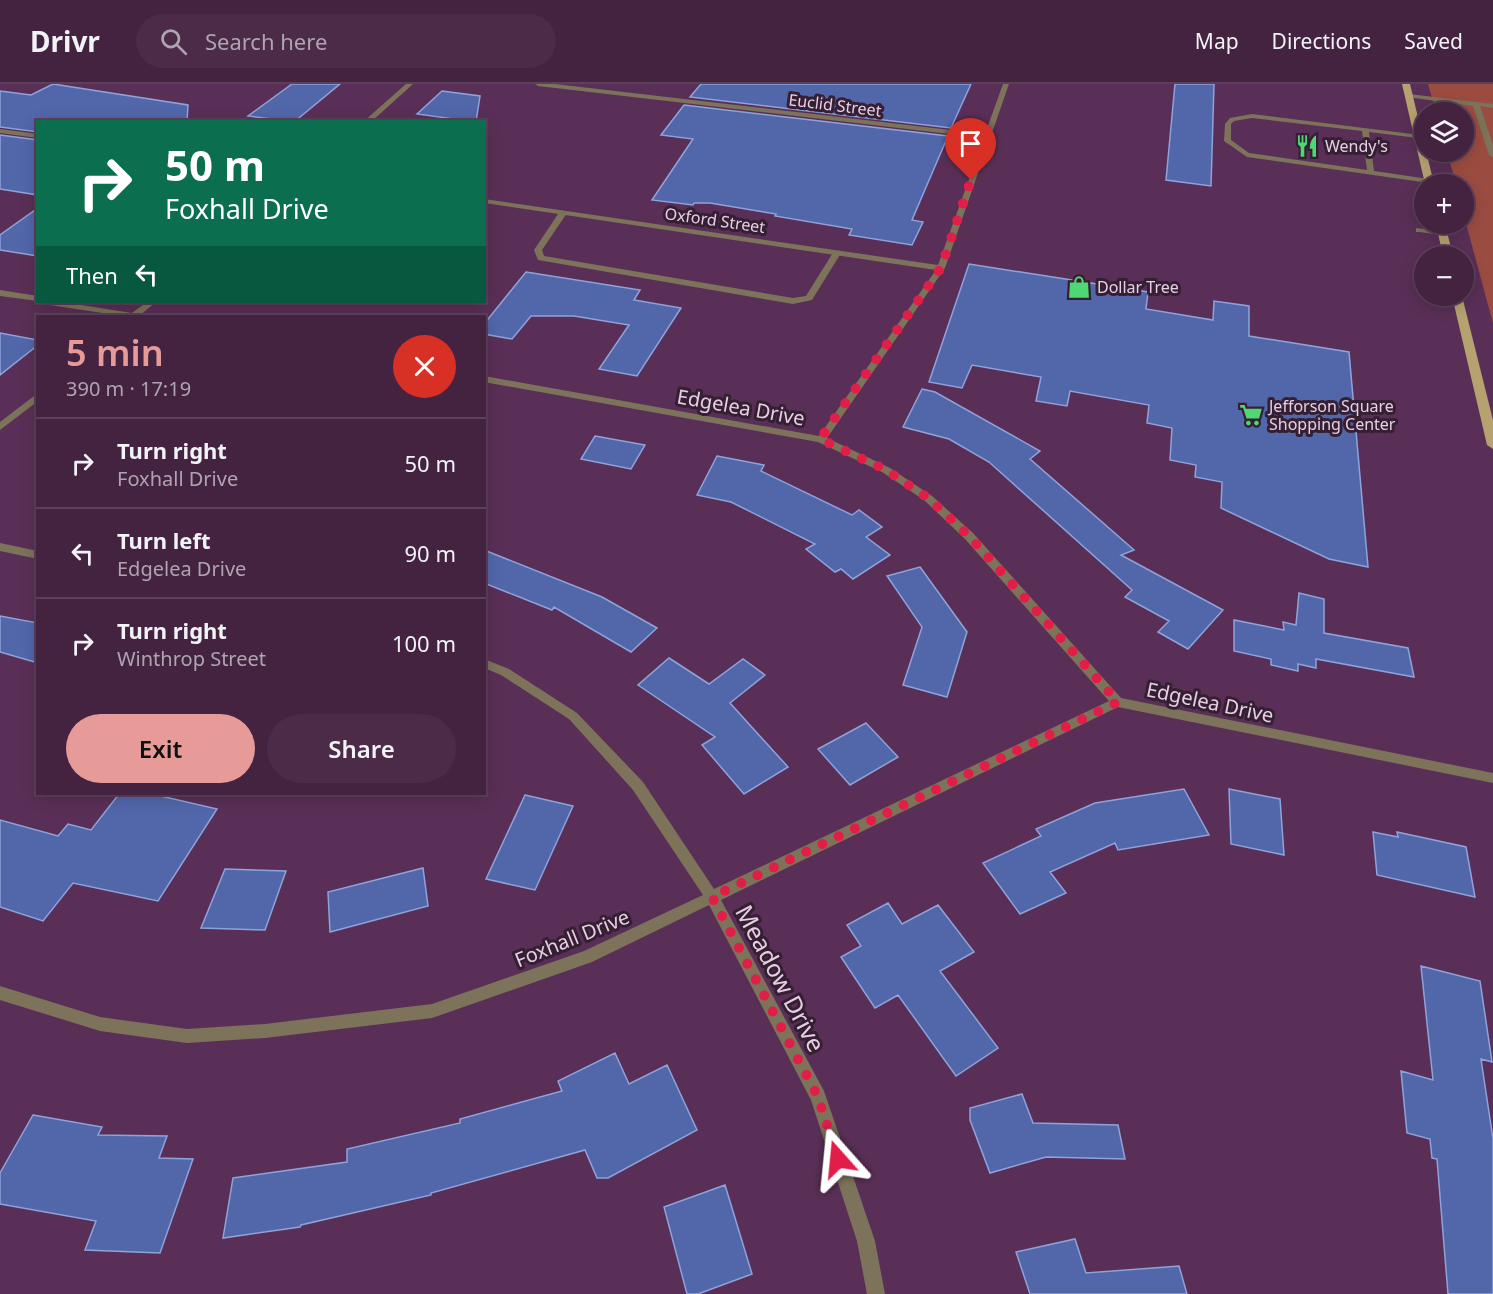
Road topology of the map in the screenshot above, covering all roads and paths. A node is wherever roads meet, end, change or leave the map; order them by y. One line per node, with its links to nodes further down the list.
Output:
1 (410, 84): 9 (street)
2 (538, 84): 14 (street, Euclid Street)
3 (1006, 84): 14 (street)
4 (1406, 84): 5 (main road)
5 (1409, 96): 6 (street); 8 (main road)
6 (1476, 104): 7 (street); 15 (street)
7 (1493, 105)
8 (1414, 118)
9 (368, 120)
10 (1365, 129): 12 (street); 16 (street); 16 (street)
11 (0, 131): 13 (street)
12 (1414, 135)
13 (36, 136)
14 (986, 136): 21 (street)
15 (1493, 155)
16 (1371, 174): 17 (street)
17 (1414, 181)
18 (486, 201): 19 (street, Oxford Street)
19 (563, 213): 20 (street, Oxford Street); 20 (street)
20 (837, 253): 21 (street, Oxford Street)
21 (941, 268): 32 (street)
22 (0, 293): 23 (street)
23 (36, 299)
24 (56, 303): 27 (street)
25 (151, 303): 28 (street)
26 (1459, 306): 33 (main road)
27 (128, 315)
28 (135, 315)
29 (486, 379): 32 (street, Edgelea Drive)
30 (36, 398): 31 (street)
31 (0, 427)
32 (820, 439): 37 (street, Edgelea Drive)
33 (1493, 445)
34 (0, 547): 35 (street)
35 (36, 555)
36 (486, 664): 39 (street, Meadow Drive)
37 (1118, 702): 38 (street, Edgelea Drive); 39 (street, Foxhall Drive)
38 (1493, 778)
39 (712, 897): 40 (street, Foxhall Drive); 41 (street, Meadow Drive)
40 (0, 993)
41 (876, 1294)

